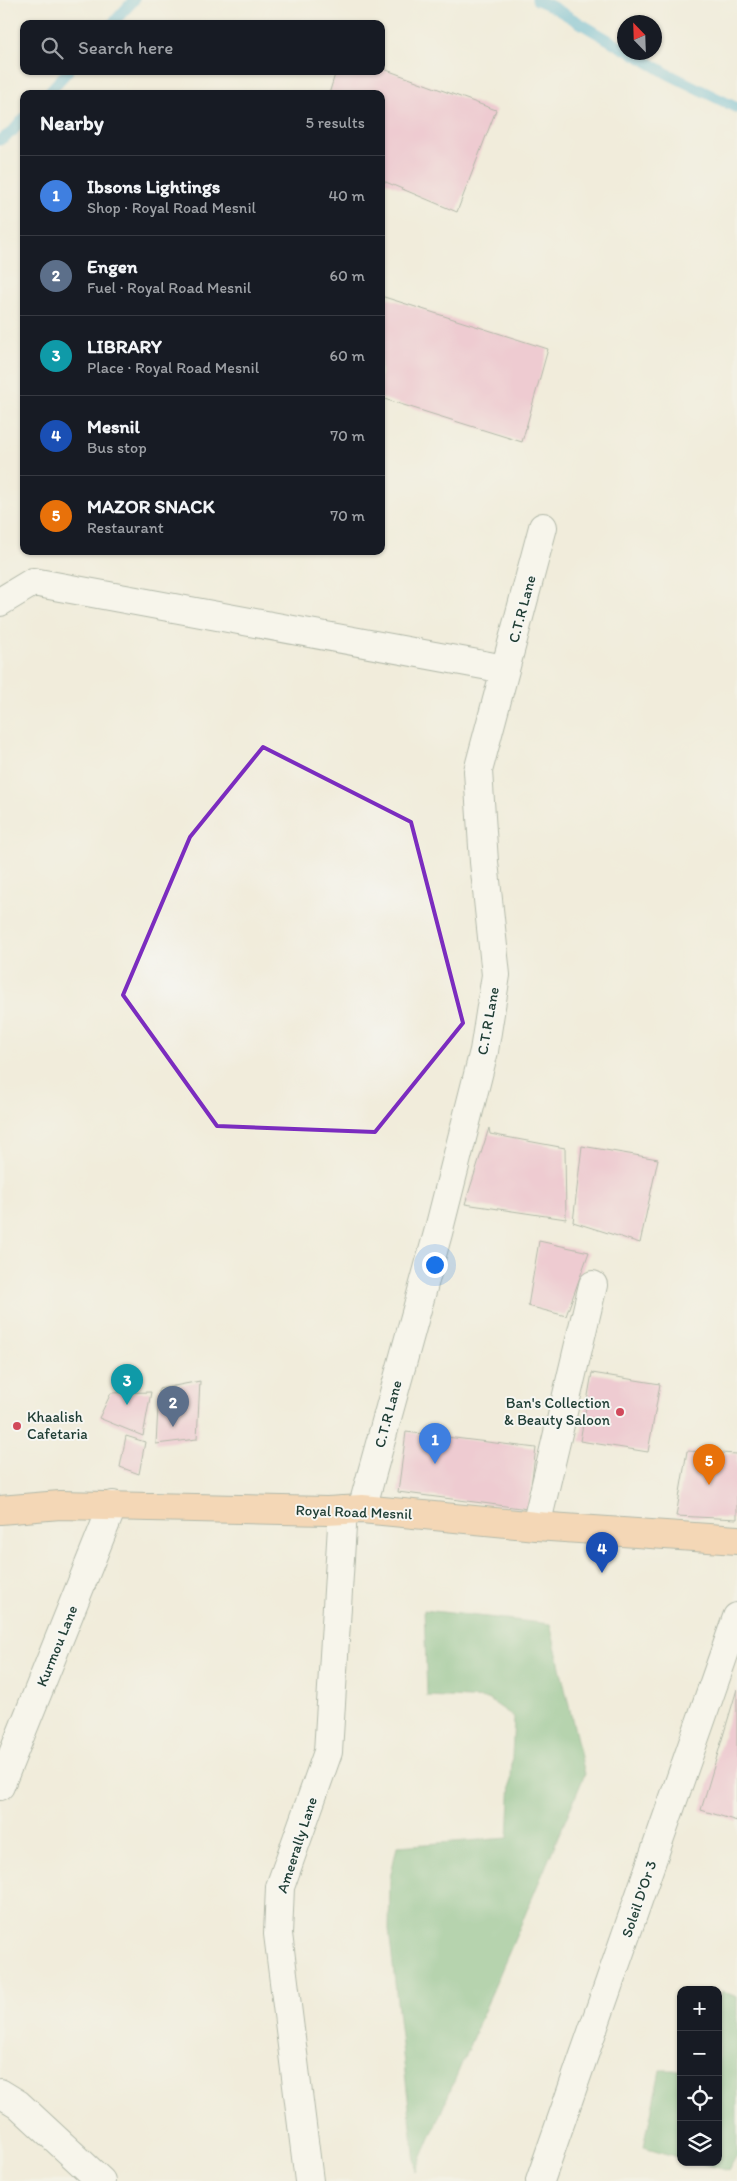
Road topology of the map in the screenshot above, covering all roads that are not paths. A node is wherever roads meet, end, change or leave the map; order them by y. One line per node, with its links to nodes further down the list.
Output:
1 (543, 527): 3 (street, C.T.R Lane)
2 (0, 602): 3 (street)
3 (505, 669): 7 (street, C.T.R Lane)
4 (593, 1285): 8 (street)
5 (113, 1505): 6 (main road, Royal Road Mesnil); 7 (main road, Royal Road Mesnil); 11 (street, Kurmou Lane)
6 (0, 1510)
7 (352, 1510): 8 (main road, Royal Road Mesnil); 14 (street, Ameerally Lane)
8 (536, 1526): 9 (main road, Royal Road Mesnil)
9 (737, 1540)
10 (737, 1617): 15 (street, Soleil D'Or 3)
11 (0, 1786)
12 (0, 2093): 13 (street)
13 (102, 2181)
14 (309, 2181)
15 (540, 2181)

